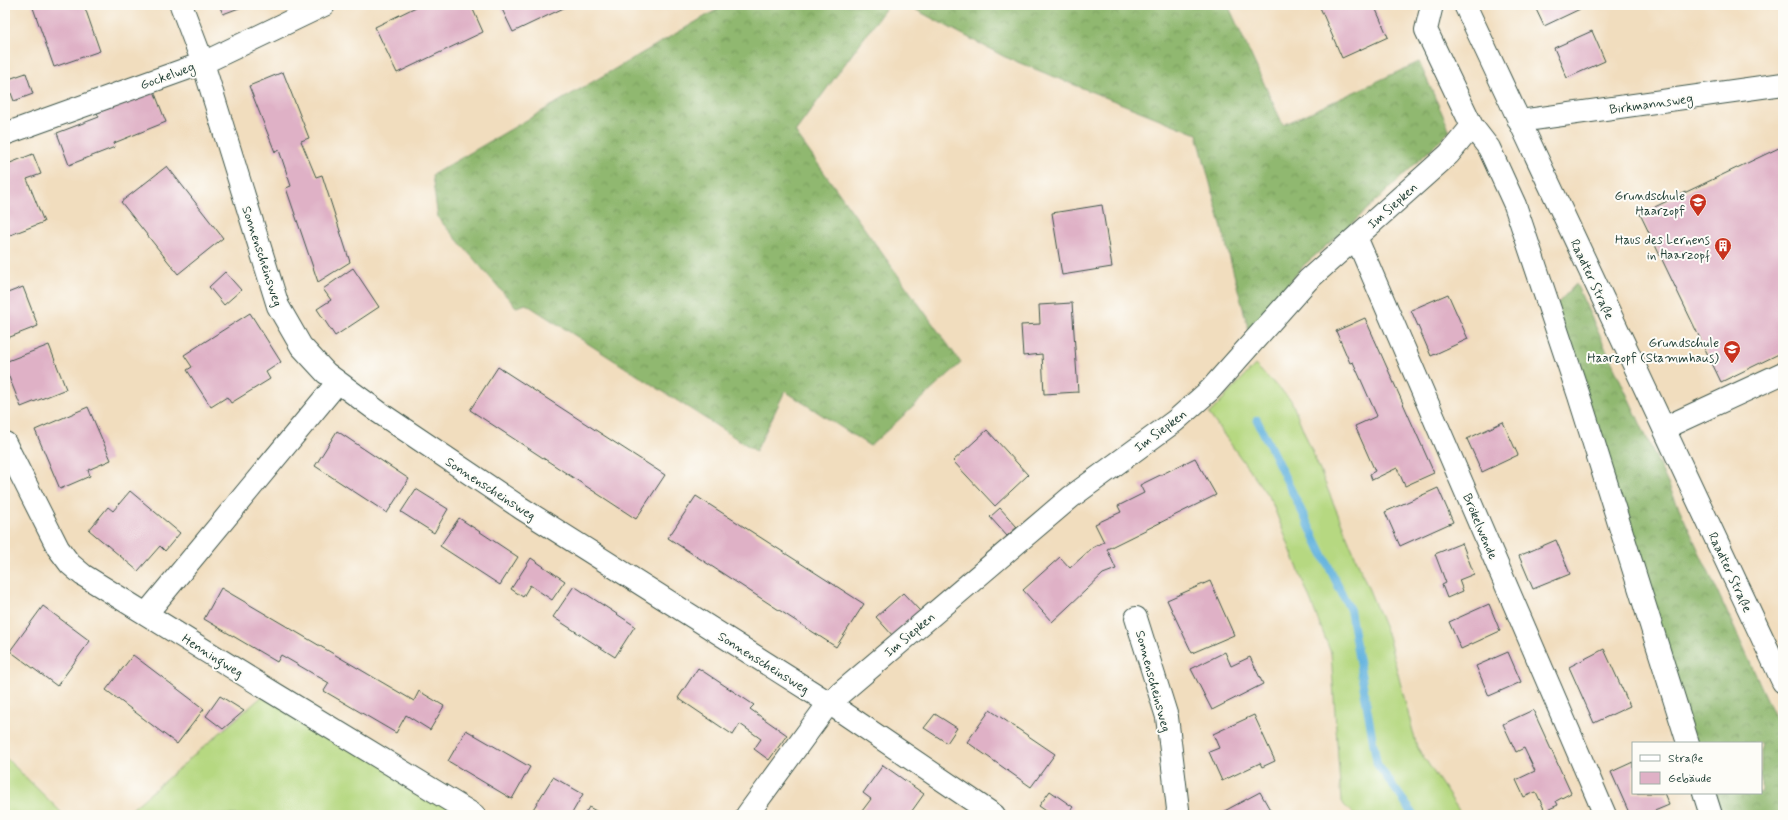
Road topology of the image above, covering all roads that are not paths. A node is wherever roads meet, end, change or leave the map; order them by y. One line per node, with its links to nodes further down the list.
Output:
1 (181, 5): 5 (street, Sonnenscheinsweg)
2 (324, 5): 5 (street, Gockelweg)
3 (1432, 5): 8 (street)
4 (1465, 5): 7 (street, Raadter Straße)
5 (203, 63): 9 (street, Gockelweg); 12 (street, Sonnenscheinsweg)
6 (1783, 84): 7 (street, Birkmannsweg)
7 (1520, 121): 13 (street, Raadter Straße)
8 (1472, 126): 10 (street, Im Siepken); 19 (street)
9 (5, 134)
10 (1356, 237): 18 (street, Im Siepken); 25 (street, Brökelwende)
11 (1783, 373): 13 (street)
12 (338, 382): 15 (street); 18 (street, Sonnenscheinsweg)
13 (1664, 428): 17 (street, Raadter Straße)
14 (5, 443): 15 (street, Henningweg)
15 (147, 614): 21 (street, Henningweg)
16 (1136, 618): 24 (street, Sonnenscheinsweg)
17 (1783, 682)
18 (829, 703): 22 (street, Im Siepken); 23 (street, Sonnenscheinsweg)
19 (1688, 742)
20 (1704, 794): 26 (street)
21 (474, 815)
22 (747, 815)
23 (994, 815)
24 (1177, 815)
25 (1605, 815)
26 (1711, 815)

